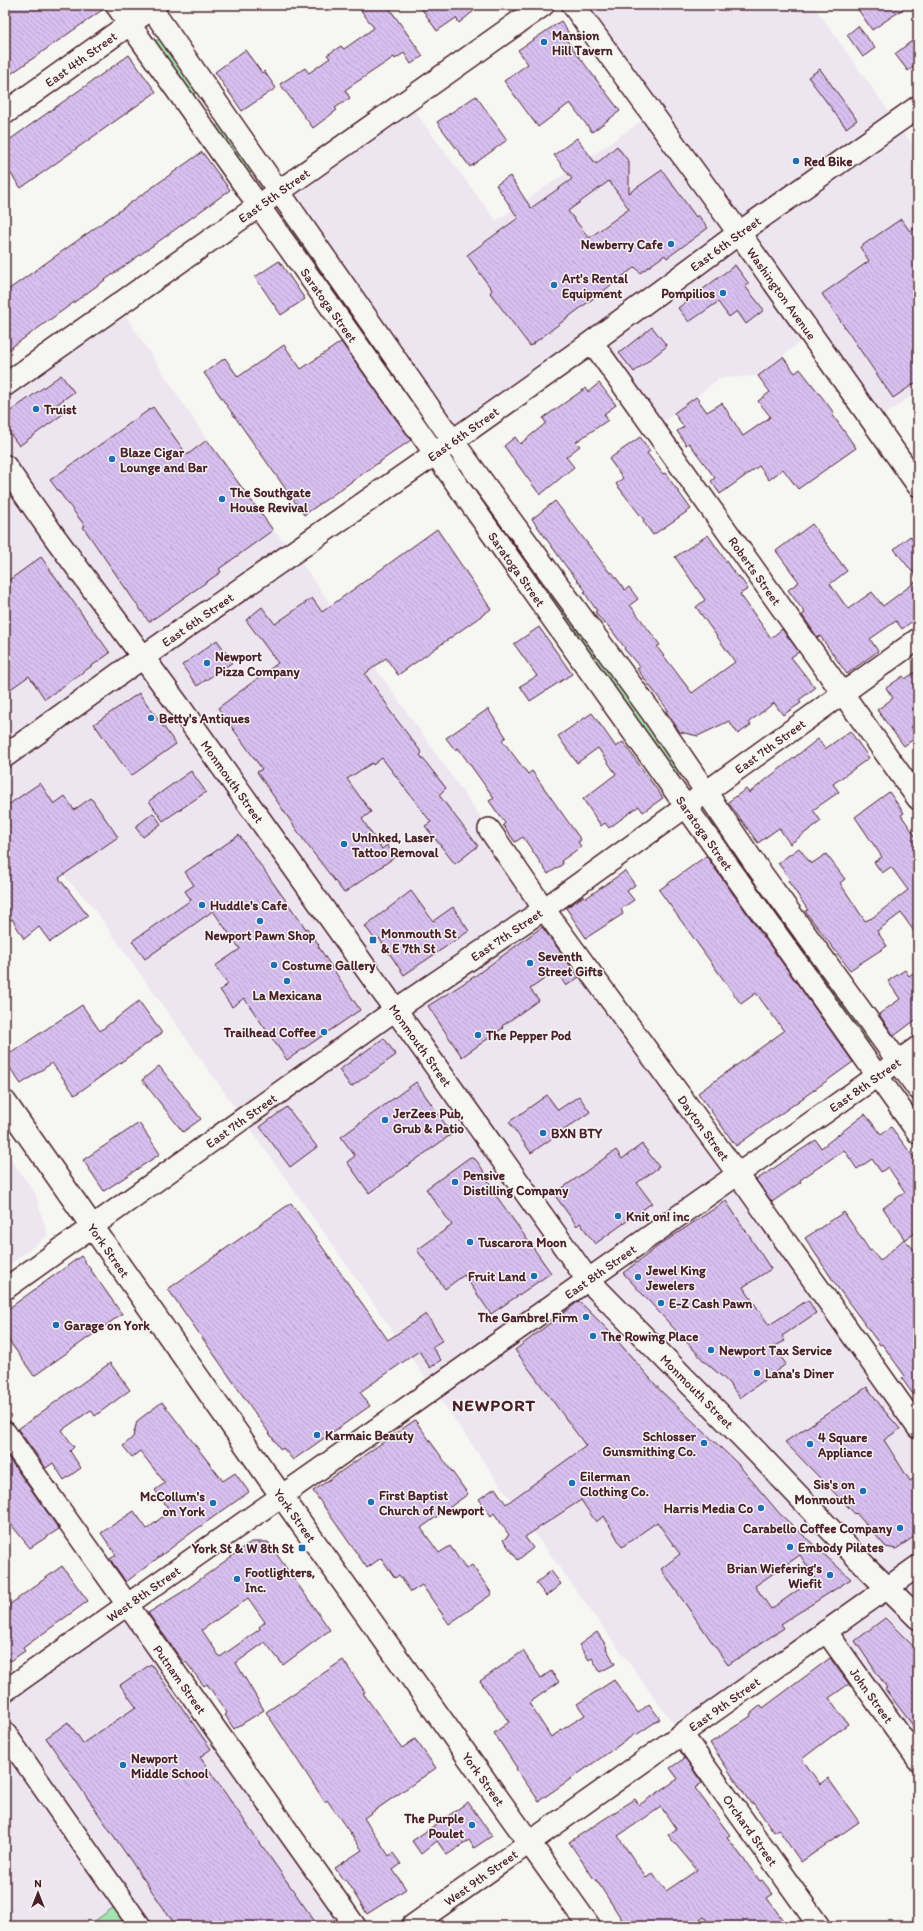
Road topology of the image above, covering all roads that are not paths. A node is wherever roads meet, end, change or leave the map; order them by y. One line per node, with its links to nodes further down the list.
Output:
1 (116, 5): 5 (street, Saratoga Street)
2 (543, 5): 8 (street, East 5th Street)
3 (573, 5): 10 (street, Washington Avenue)
4 (152, 6): 5 (street, East 4th Street); 8 (street, Saratoga Street)
5 (130, 24): 7 (street, East 4th Street); 9 (street, Saratoga Street)
6 (918, 107): 10 (street, East 6th Street)
7 (5, 113)
8 (279, 191): 9 (street, East 5th Street); 13 (street, Saratoga Street)
9 (259, 205): 12 (street, East 5th Street); 14 (street, Saratoga Street)
10 (739, 233): 11 (street, East 6th Street); 16 (street, Washington Avenue)
11 (592, 342): 13 (street, East 6th Street); 19 (street, Roberts Street)
12 (5, 385)
13 (453, 441): 14 (street, East 6th Street); 21 (street, Saratoga Street)
14 (436, 453): 18 (street, East 6th Street); 23 (street, Saratoga Street)
15 (5, 466): 18 (street, Monmouth Street)
16 (918, 485)
17 (918, 639): 19 (street, East 7th Street)
18 (144, 657): 20 (street, East 6th Street); 26 (street, Monmouth Street)
19 (844, 693): 21 (street, East 7th Street); 22 (street, Roberts Street)
20 (5, 756)
21 (706, 792): 23 (street, East 7th Street); 28 (street, Saratoga Street)
22 (918, 799)
23 (686, 807): 25 (street, East 7th Street); 29 (street, Saratoga Street)
24 (489, 829): 25 (street, Dayton Street)
25 (544, 909): 26 (street, East 7th Street); 33 (street, Dayton Street)
26 (395, 1010): 34 (street, East 7th Street); 35 (street, Monmouth Street)
27 (918, 1047): 28 (street, East 8th Street)
28 (898, 1061): 29 (street, East 8th Street); 30 (street, Saratoga Street)
29 (878, 1076): 32 (street, Saratoga Street); 33 (street, East 8th Street)
30 (918, 1089)
31 (5, 1102): 34 (street, York Street)
32 (918, 1133)
33 (737, 1173): 35 (street, East 8th Street); 37 (street, Dayton Street)
34 (92, 1226): 36 (street, East 7th Street); 39 (street, York Street)
35 (588, 1280): 39 (street, East 8th Street); 41 (street, Monmouth Street)
36 (5, 1289)
37 (918, 1428)
38 (5, 1432): 42 (street, Putnam Street)
39 (282, 1496): 42 (street, West 8th Street); 49 (street, York Street)
40 (918, 1566): 41 (street, East 9th Street)
41 (886, 1588): 43 (street, Monmouth Street); 44 (street, East 9th Street)
42 (128, 1603): 45 (street, West 8th Street); 51 (street, Putnam Street)
43 (918, 1618)
44 (826, 1631): 47 (street, East 9th Street); 48 (street, John Street)
45 (5, 1691)
46 (5, 1733): 50 (street)
47 (682, 1734): 49 (street, East 9th Street); 54 (street, Orchard Street)
48 (918, 1760)
49 (530, 1842): 52 (street, West 9th Street); 53 (street, York Street)
50 (140, 1926)
51 (355, 1926)
52 (412, 1926)
53 (589, 1926)
54 (819, 1926)

